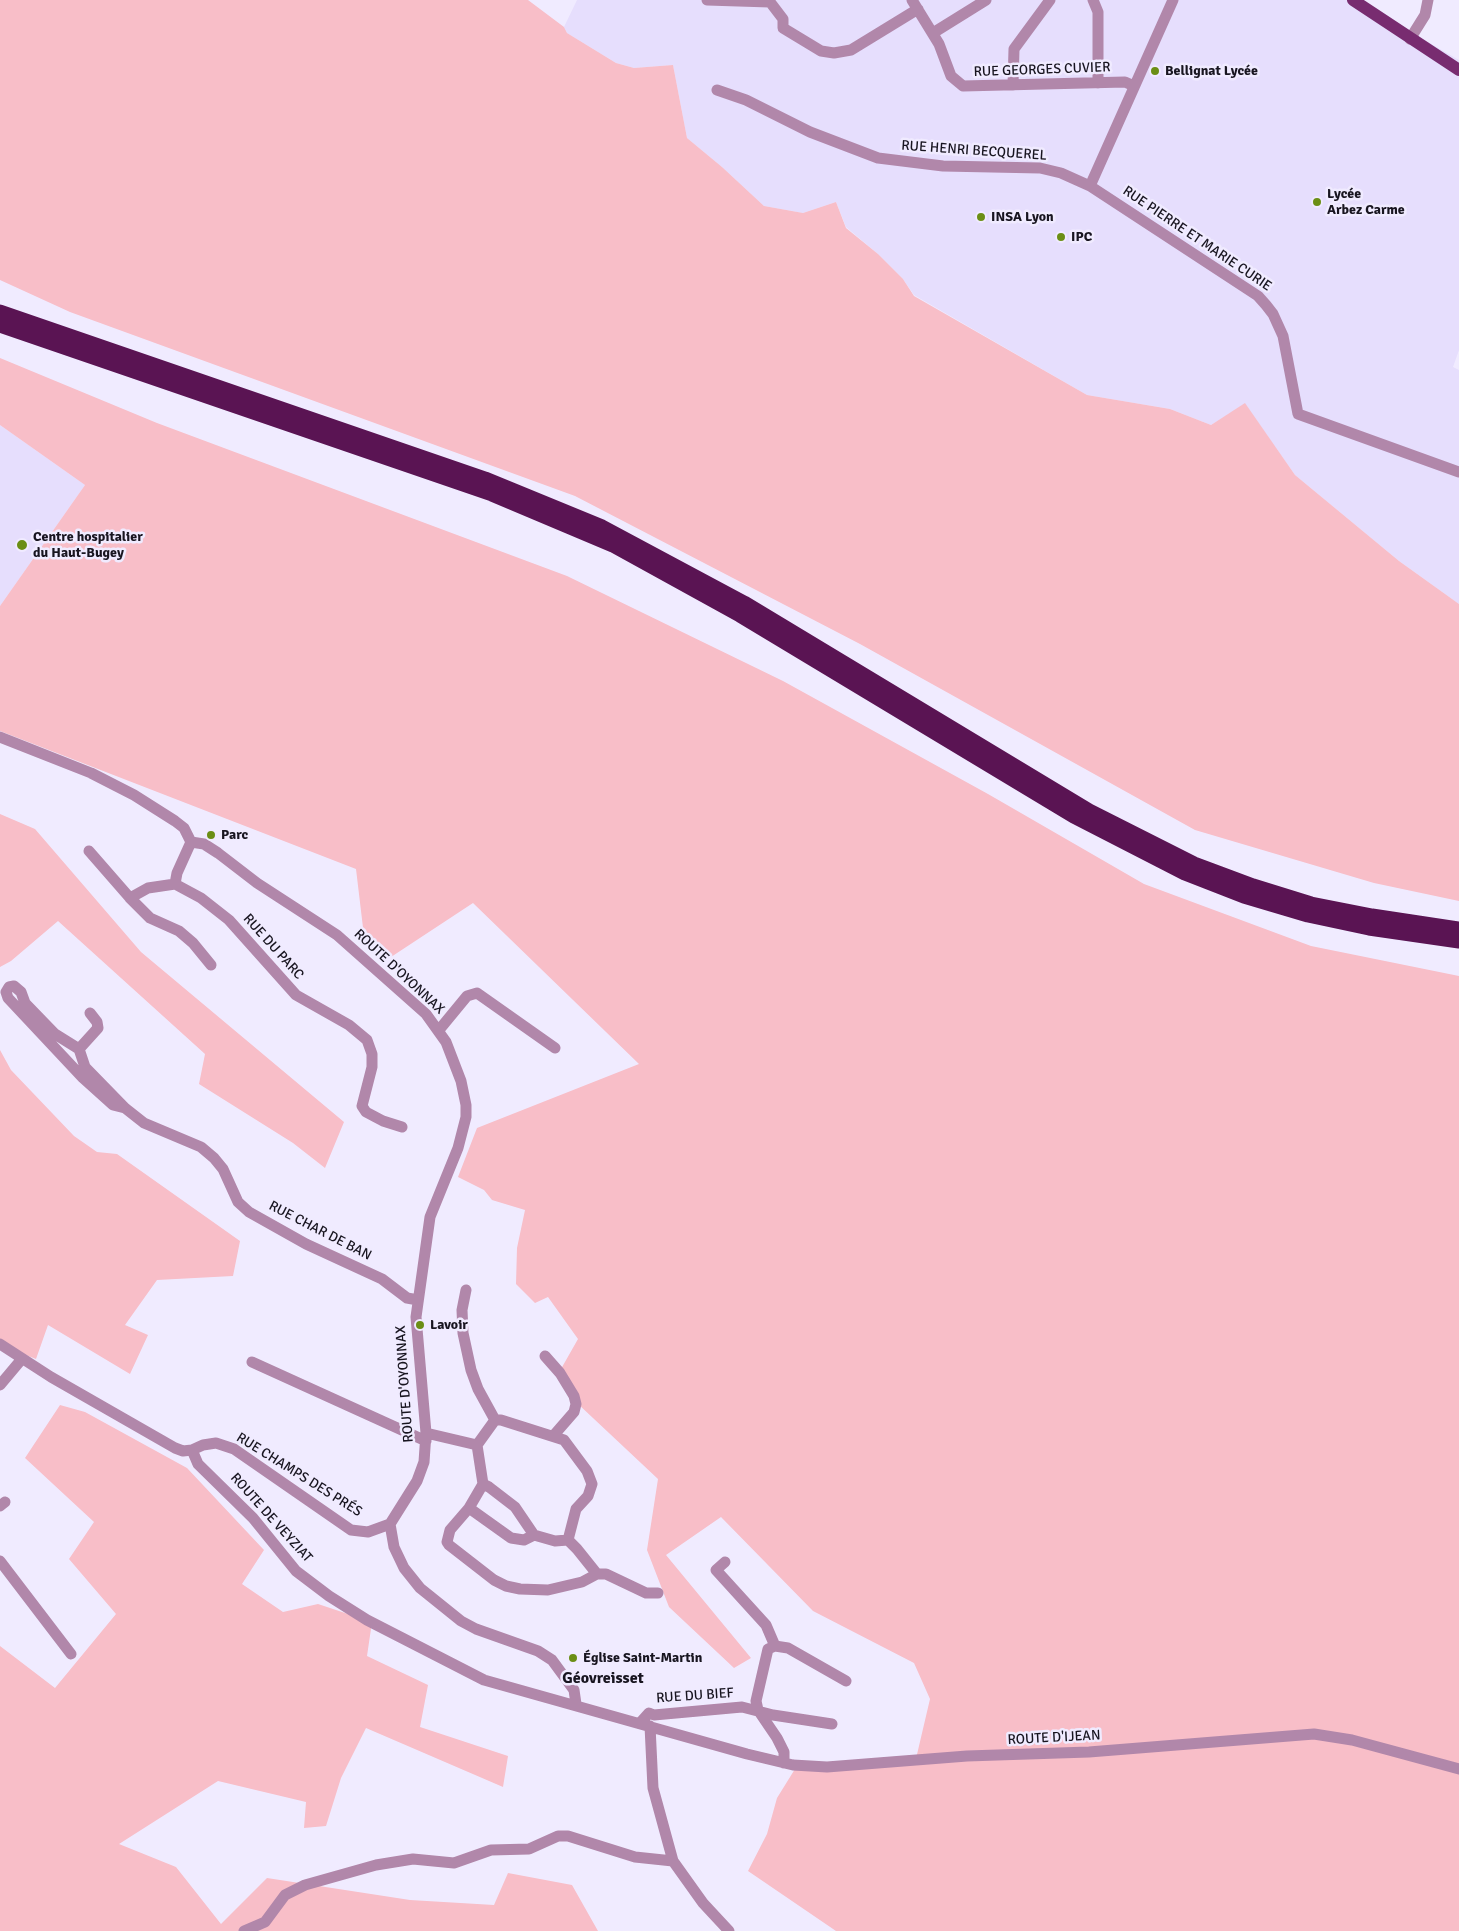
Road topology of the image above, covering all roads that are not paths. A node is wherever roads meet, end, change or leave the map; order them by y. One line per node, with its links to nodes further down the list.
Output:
1 (707, 0): 8 (street)
2 (986, 0): 10 (street)
3 (1050, 0): 14 (street)
4 (1093, 0): 13 (street)
5 (1173, 0): 15 (street)
6 (1353, 0): 11 (main road)
7 (1428, 0): 11 (street)
8 (770, 1): 9 (street)
9 (915, 5): 10 (street, RUE GEORGES CUVIER)
10 (933, 33): 14 (street, RUE GEORGES CUVIER)
11 (1410, 40): 12 (main road)
12 (1459, 70)
13 (1098, 83): 14 (street, RUE GEORGES CUVIER); 15 (street, RUE GEORGES CUVIER)
14 (1013, 85)
15 (1134, 86): 17 (street)
16 (717, 90): 17 (street, RUE HENRI BECQUEREL)
17 (1090, 186): 24 (street, RUE PIERRE ET MARIE CURIE)
18 (0, 302): 22 (highway)
19 (0, 312): 22 (highway)
20 (0, 325): 23 (highway)
21 (0, 332): 23 (highway)
22 (81, 340): 30 (highway)
23 (111, 363): 31 (highway)
24 (1459, 472)
25 (0, 738): 26 (street)
26 (191, 842): 28 (street); 34 (street, ROUTE D'OYONNAX)
27 (89, 851): 29 (street)
28 (175, 884): 29 (street); 38 (street, RUE DU PARC)
29 (130, 898): 32 (street)
30 (1459, 929)
31 (1459, 941)
32 (211, 965)
33 (90, 1013): 36 (street)
34 (439, 1030): 35 (street); 40 (street, ROUTE D'OYONNAX)
35 (555, 1048)
36 (79, 1049): 37 (street, RUE CHAR DE BAN); 37 (street, RUE CHAR DE BAN)
37 (125, 1108): 40 (street, RUE CHAR DE BAN)
38 (402, 1128)
39 (466, 1290): 46 (street)
40 (418, 1300): 48 (street, ROUTE D'OYONNAX)
41 (0, 1344): 43 (street)
42 (545, 1356): 47 (street)
43 (21, 1360): 45 (street); 50 (street)
44 (252, 1362): 48 (street)
45 (0, 1385)
46 (495, 1420): 47 (street); 49 (street)
47 (554, 1436): 55 (street)
48 (426, 1437): 49 (street); 53 (street, ROUTE D'OYONNAX)
49 (477, 1445): 51 (street)
50 (192, 1450): 53 (street, RUE CHAMPS DES PRÉS); 63 (street, ROUTE DE VEYZIAT)
51 (483, 1484): 52 (street); 54 (street)
52 (469, 1508): 54 (street); 58 (street)
53 (390, 1524): 63 (street)
54 (534, 1535): 55 (street)
55 (568, 1540): 58 (street)
56 (0, 1561): 61 (street)
57 (725, 1562): 60 (street)
58 (597, 1574): 59 (street)
59 (658, 1592)
60 (775, 1646): 62 (street); 64 (street)
61 (71, 1654)
62 (846, 1681)
63 (576, 1704): 65 (street, ROUTE DE VEYZIAT)
64 (758, 1710): 65 (street, RUE DU BIEF); 66 (street, RUE DU BIEF); 67 (street)
65 (645, 1724): 67 (street, ROUTE D'IJEAN); 69 (street)
66 (832, 1724)
67 (784, 1763): 68 (street, ROUTE D'IJEAN)
68 (1459, 1769)
69 (673, 1861): 70 (street); 71 (street)
70 (244, 1931)
71 (729, 1931)

